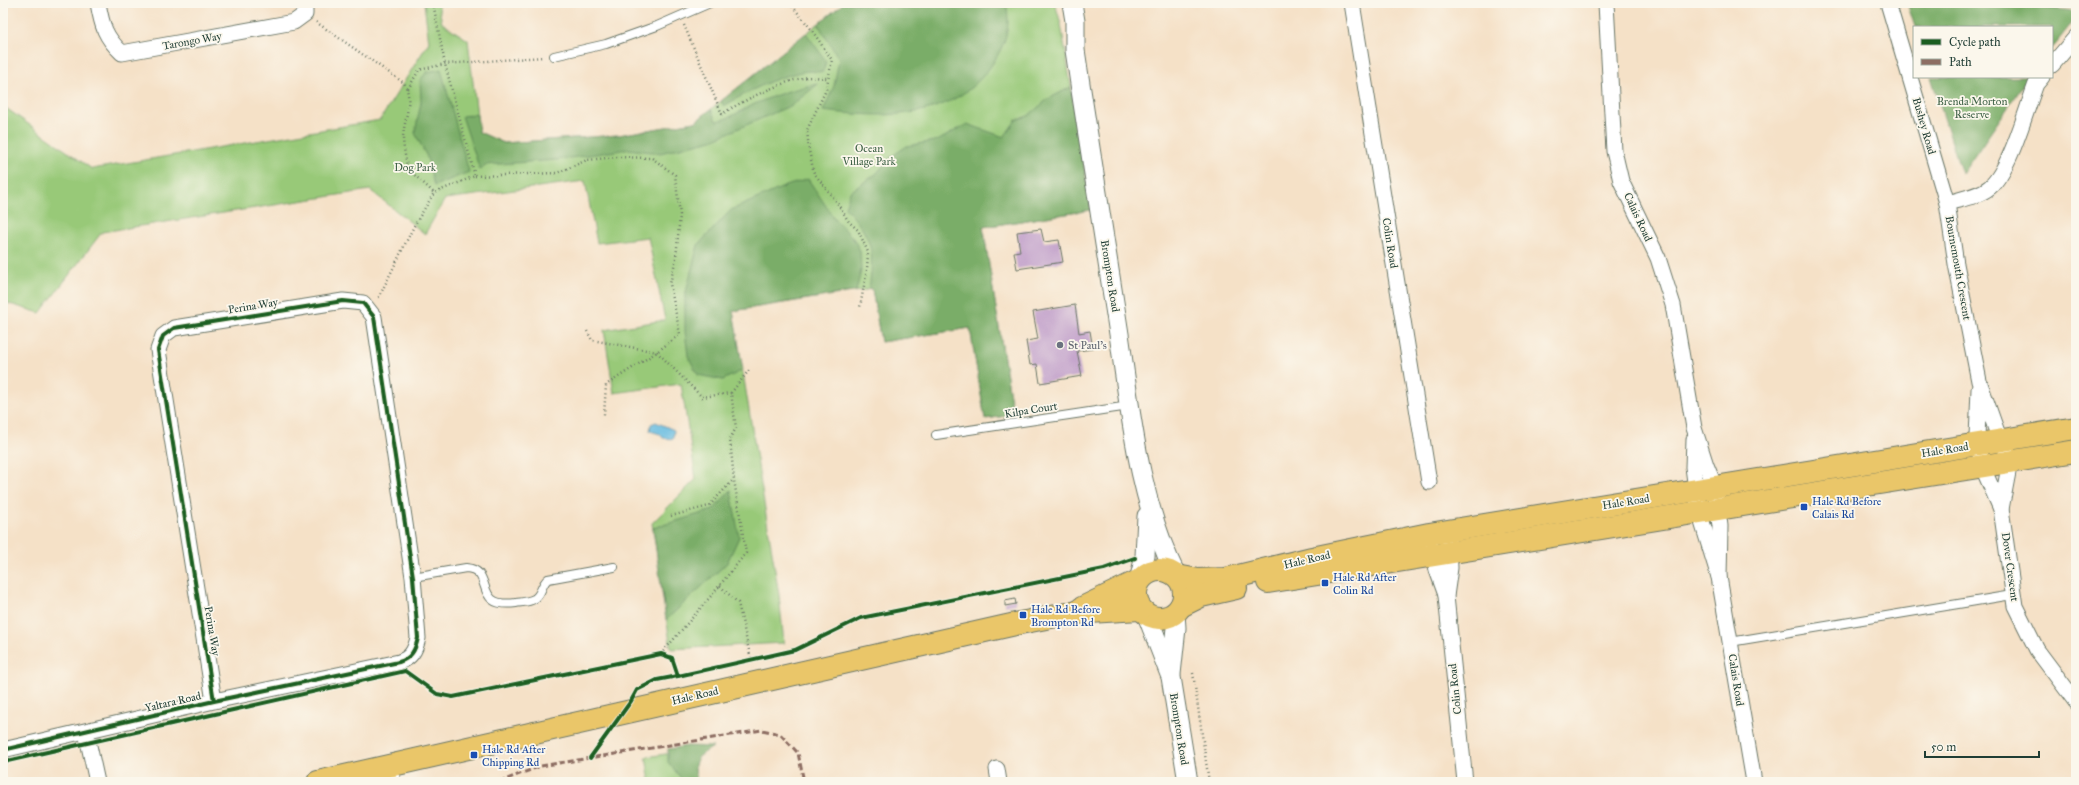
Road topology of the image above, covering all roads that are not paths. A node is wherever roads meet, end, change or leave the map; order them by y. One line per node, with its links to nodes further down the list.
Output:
1 (98, 3): 8 (street, Tarongo Way)
2 (710, 3): 11 (lane)
3 (1059, 3): 10 (street, Brompton Road)
4 (1072, 3): 10 (street, Brompton Road)
5 (1352, 3): 25 (street, Colin Road)
6 (1606, 3): 17 (street, Calais Road)
7 (1888, 3): 14 (street, Bushey Road)
8 (305, 9)
9 (2076, 37): 12 (street)
10 (1075, 50): 16 (street, Brompton Road)
11 (554, 56)
12 (2053, 64)
13 (2041, 78): 14 (street, Bournemouth Crescent)
14 (1947, 203): 15 (street, Bournemouth Crescent)
15 (1979, 381): 20 (street, Bournemouth Crescent); 21 (street, Bournemouth Crescent)
16 (1129, 406): 19 (lane, Kilpa Court); 27 (street, Brompton Road)
17 (1694, 428): 26 (street, Calais Road); 26 (street, Calais Road)
18 (2076, 428): 20 (main road, Hale Road)
19 (936, 435)
20 (2004, 440): 21 (main road, Hale Road); 23 (street, Bournemouth Crescent)
21 (1979, 444): 24 (street, Bournemouth Crescent); 26 (main road, Hale Road)
22 (2076, 451): 23 (main road, Hale Road)
23 (2008, 462): 24 (main road, Hale Road); 28 (street, Dover Crescent)
24 (1982, 466): 28 (street, Dover Crescent); 29 (main road, Hale Road)
25 (1428, 482)
26 (1705, 489): 29 (street, Calais Road); 29 (street, Calais Road); 30 (main road, Hale Road)
27 (1147, 501): 32 (street, Brompton Road); 35 (street, Brompton Road)
28 (2001, 509): 36 (street, Dover Crescent)
29 (1709, 510): 30 (main road, Hale Road); 34 (street, Calais Road); 34 (street, Calais Road)
30 (1440, 543): 32 (main road, Hale Road); 37 (main road, Hale Road); 50 (street, Colin Road)
31 (614, 567): 33 (lane)
32 (1176, 576): 35 (main road); 37 (main road)
33 (413, 577): 42 (street, Yaltara Road); 42 (street, Perina Way)
34 (1719, 577): 40 (street, Calais Road)
35 (1138, 581): 38 (main road); 39 (main road, Hale Road)
36 (2012, 595): 40 (lane); 43 (street, Dover Crescent)
37 (1178, 609): 38 (main road); 41 (street, Brompton Road)
38 (1143, 612): 39 (main road, Hale Road); 41 (street, Brompton Road)
39 (1072, 613): 46 (main road, Hale Road)
40 (1730, 642): 51 (street, Calais Road)
41 (1171, 677): 49 (street, Brompton Road)
42 (214, 701): 44 (street, Yaltara Road)
43 (2076, 702)
44 (86, 732): 45 (street, Yaltara Road); 47 (street)
45 (3, 750)
46 (389, 774): 48 (main road, Hale Road)
47 (97, 782)
48 (318, 782)
49 (1188, 782)
50 (1465, 782)
51 (1754, 782)

